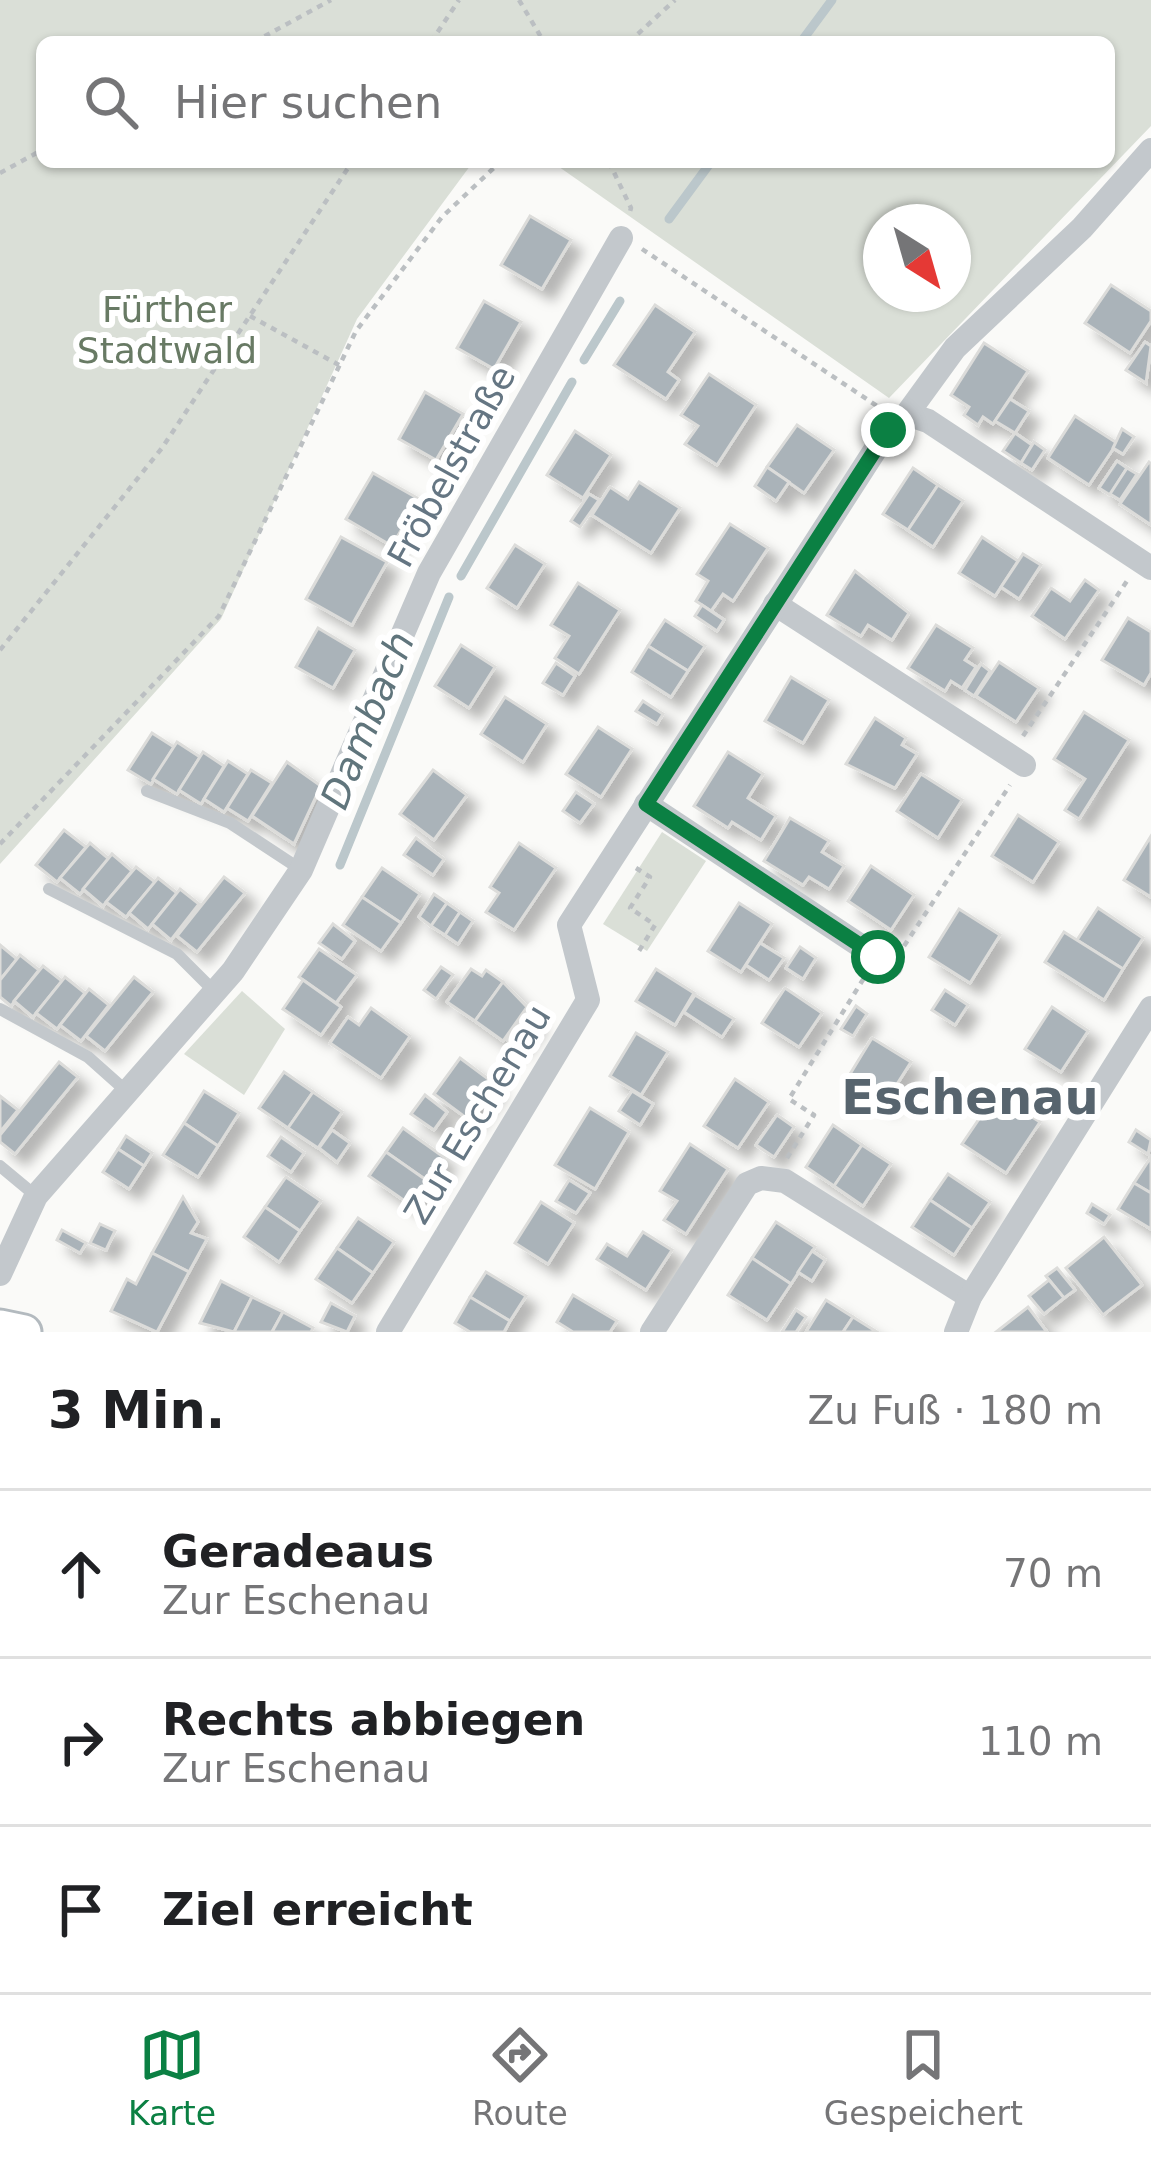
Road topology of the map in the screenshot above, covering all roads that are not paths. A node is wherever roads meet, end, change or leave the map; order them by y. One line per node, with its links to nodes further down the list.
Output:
1 (1151, 150): 3 (street, Zur Eschenau)
2 (621, 238): 9 (street, Fröbelstraße)
3 (902, 417): 4 (street); 5 (street, Zur Eschenau)
4 (1146, 565)
5 (775, 604): 6 (street); 8 (street, Zur Eschenau)
6 (1017, 760)
7 (147, 791): 9 (lane)
8 (646, 804): 11 (street); 21 (street, Zur Eschenau)
9 (302, 870): 12 (street, Fröbelstraße)
10 (49, 889): 12 (lane)
11 (884, 962)
12 (214, 991): 15 (street, Fröbelstraße)
13 (1151, 1008): 19 (street)
14 (0, 1009): 15 (lane)
15 (124, 1090): 17 (street, Fröbelstraße)
16 (0, 1166): 17 (lane)
17 (35, 1196): 18 (street, Fröbelstraße)
18 (0, 1274)
19 (970, 1298): 23 (street); 24 (street)
20 (0, 1327): 22 (main road)
21 (401, 1328)
22 (24, 1332)
23 (652, 1332)
24 (956, 1332)

